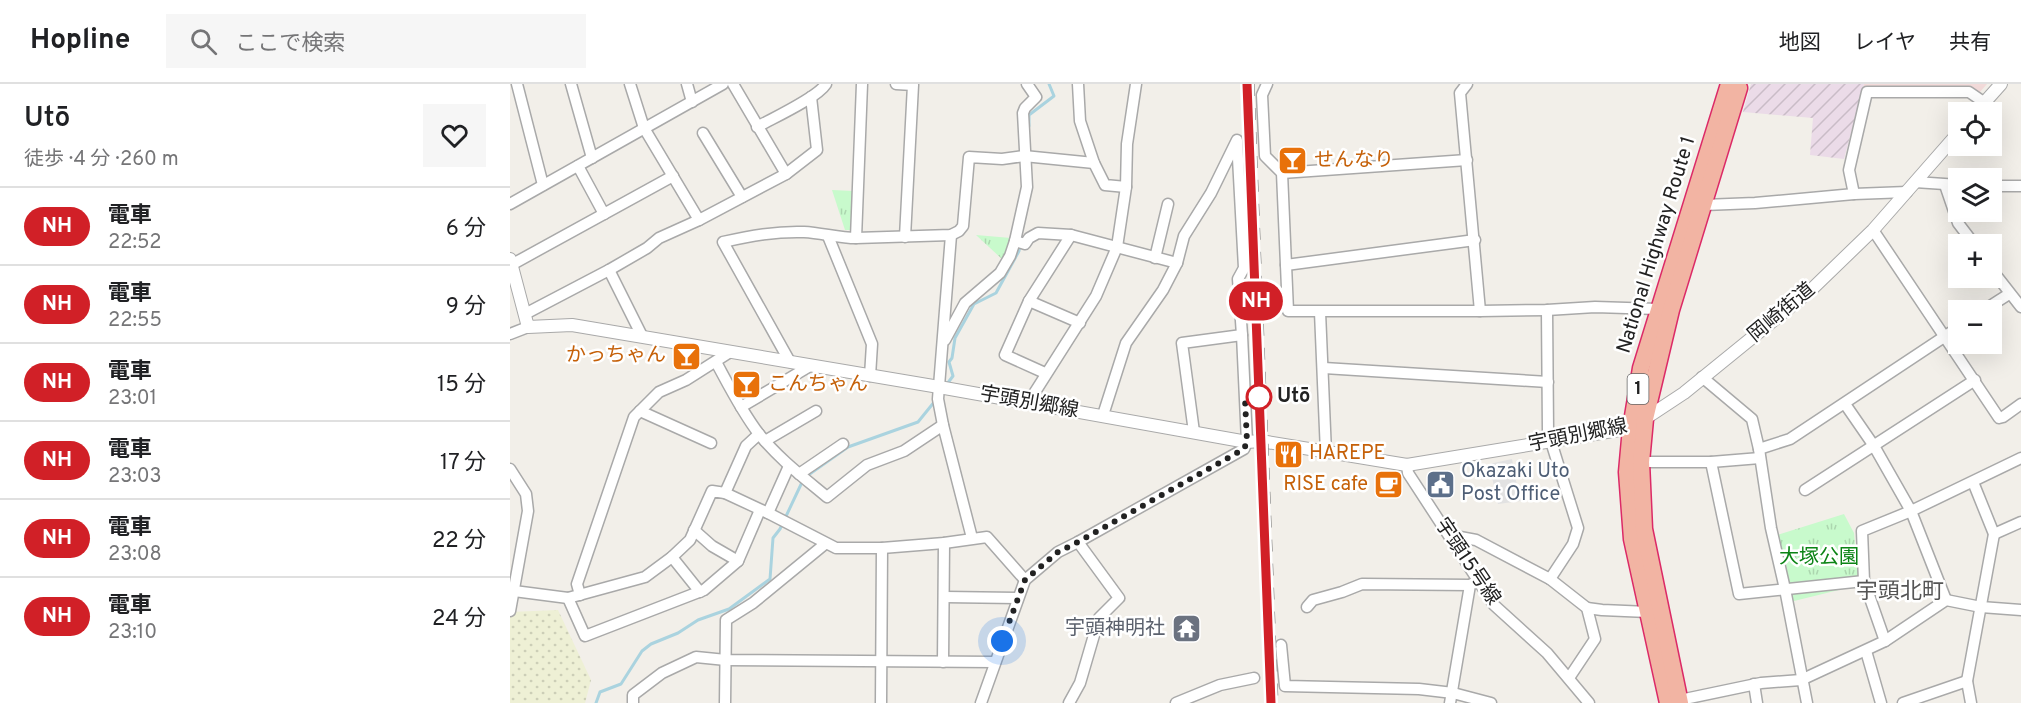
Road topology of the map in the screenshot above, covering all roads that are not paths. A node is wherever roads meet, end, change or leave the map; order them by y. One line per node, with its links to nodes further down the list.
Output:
1 (517, 84): 34 (street)
2 (571, 84): 27 (street)
3 (630, 84): 23 (street)
4 (687, 84): 19 (street)
5 (723, 84): 19 (street)
6 (733, 84): 22 (street)
7 (826, 84): 18 (street)
8 (862, 84): 53 (street)
9 (896, 84): 52 (street)
10 (1027, 84): 26 (street)
11 (1078, 84): 29 (street)
12 (1136, 84): 38 (street)
13 (1267, 84): 31 (street)
14 (1467, 84): 28 (street)
15 (1729, 84): 67 (highway, National Highway Route 1 / 1)
16 (1740, 84): 44 (highway, National Highway Route 1 / 1)
17 (2001, 84): 21 (street)
18 (811, 97): 22 (street); 32 (street)
19 (692, 102): 23 (street)
20 (1976, 102): 40 (street)
21 (1985, 102)
22 (757, 127): 32 (street)
23 (644, 128): 27 (street); 33 (street)
24 (703, 133): 41 (street)
25 (1948, 145): 39 (street, 岡崎街道)
26 (1024, 156): 29 (street); 49 (street); 55 (street)
27 (591, 158): 30 (street)
28 (1467, 160): 31 (street); 54 (street)
29 (1095, 163): 38 (street)
30 (578, 165): 34 (street); 45 (street)
31 (1282, 173): 60 (street)
32 (786, 174): 41 (street)
33 (673, 176): 45 (street); 46 (street)
34 (543, 185): 42 (street)
35 (1946, 185): 39 (street); 48 (street)
36 (2002, 186): 37 (street)
37 (2021, 186)
38 (1126, 187): 56 (street)
39 (1911, 187): 40 (street); 47 (street, 岡崎街道)
40 (1854, 194): 44 (street)
41 (742, 197): 46 (street)
42 (510, 204)
43 (1168, 204): 57 (street)
44 (1704, 205): 97 (highway, National Highway Route 1 / 1)
45 (604, 214): 58 (street)
46 (699, 220): 61 (street)
47 (1873, 230): 77 (street); 86 (street, 岡崎街道)
48 (1966, 234)
49 (951, 235): 52 (street); 78 (street)
50 (1071, 235): 55 (street); 56 (street); 65 (street)
51 (828, 236): 53 (street); 81 (street); 85 (street)
52 (905, 237): 53 (street)
53 (856, 238)
54 (1475, 240): 60 (street); 69 (street)
55 (1020, 242): 78 (street)
56 (1117, 247): 57 (street); 72 (street)
57 (1155, 258): 59 (street)
58 (511, 262): 71 (street)
59 (1177, 263): 74 (street); 96 (street)
60 (1286, 265): 70 (street)
61 (609, 270): 71 (street); 76 (street)
62 (2002, 284): 63 (street)
63 (2009, 294): 64 (street); 66 (street)
64 (2000, 300)
65 (1029, 301): 72 (street); 84 (street)
66 (2021, 307)
67 (1658, 309): 68 (street); 97 (highway, National Highway Route 1 / 1)
68 (1547, 310): 69 (street); 88 (street)
69 (1480, 311): 70 (street)
70 (1320, 312): 83 (street)
71 (527, 321): 73 (street); 76 (street)
72 (1080, 323): 84 (street)
73 (510, 333)
74 (1242, 334): 99 (street); 101 (street)
75 (1948, 334): 77 (street)
76 (642, 336): 79 (street)
77 (1945, 336): 87 (street); 91 (street)
78 (943, 346): 89 (street)
79 (730, 352): 80 (street); 81 (street)
80 (716, 362): 93 (street); 94 (street)
81 (790, 362): 82 (street, 宇頭別郷線)
82 (810, 366): 85 (street, 宇頭別郷線); 93 (street)
83 (1324, 368): 88 (street); 106 (street)
84 (1045, 373): 90 (street)
85 (870, 376): 89 (street, 宇頭別郷線)
86 (1702, 377): 97 (street, 岡崎街道); 107 (street)
87 (1975, 380): 92 (street); 105 (street)
88 (1548, 382): 102 (street)
89 (939, 387): 90 (street, 宇頭別郷線); 98 (street)
90 (1028, 403): 96 (street, 宇頭別郷線)
91 (1845, 404): 105 (street); 107 (street)
92 (2021, 405)
93 (741, 407): 100 (street)
94 (640, 411): 103 (street); 138 (street)
95 (816, 411): 100 (street)
96 (1103, 415): 99 (street, 宇頭別郷線)
97 (1638, 424): 102 (street, 宇頭別郷線); 109 (highway, National Highway Route 1 / 1); 148 (highway, National Highway Route 1 / 1)
98 (943, 425): 114 (street); 123 (street)
99 (1194, 432): 101 (street, 宇頭別郷線)
100 (762, 437): 112 (street); 117 (street)
101 (1247, 442): 106 (street, 宇頭別郷線); 125 (street)
102 (1552, 442): 111 (street, 宇頭別郷線); 131 (street)
103 (711, 443)
104 (843, 444): 114 (street)
105 (1874, 446): 116 (street); 118 (street)
106 (1326, 453): 111 (street, 宇頭別郷線)
107 (1759, 454): 110 (street); 135 (street)
108 (2021, 458): 115 (street)
109 (1641, 462): 110 (street); 162 (highway, National Highway Route 1 / 1)
110 (1711, 462): 135 (street)
111 (1407, 465): 124 (street, 宇頭15号線)
112 (789, 466): 114 (street); 119 (street)
113 (510, 469): 136 (street)
114 (799, 474)
115 (1973, 482): 118 (street); 122 (street)
116 (1805, 490)
117 (725, 493): 119 (street); 121 (street)
118 (1911, 511): 133 (street); 142 (street)
119 (764, 512): 127 (street); 130 (street)
120 (2021, 522): 122 (street)
121 (694, 530): 129 (street); 130 (street)
122 (1994, 534): 144 (street)
123 (972, 538): 126 (street); 132 (street)
124 (1450, 539): 131 (street); 134 (street, 宇頭15号線)
125 (1078, 542): 132 (street); 167 (street)
126 (944, 543): 128 (street); 139 (street)
127 (825, 544): 128 (street); 152 (street)
128 (882, 548): 153 (street)
129 (672, 557): 137 (street); 138 (street)
130 (738, 561): 137 (street)
131 (1550, 579): 145 (street)
132 (1025, 580): 141 (street)
133 (1864, 581): 135 (street); 149 (street)
134 (1473, 583): 143 (street); 157 (street, 宇頭15号線); 161 (street)
135 (1785, 589): 158 (street)
136 (514, 591): 140 (street); 147 (street)
137 (700, 592): 140 (street)
138 (580, 595): 140 (street)
139 (945, 597): 141 (street); 154 (street)
140 (568, 598)
141 (1017, 598): 155 (street)
142 (1946, 600): 144 (street); 149 (street)
143 (1307, 607)
144 (1981, 607): 146 (street); 159 (street)
145 (1587, 608): 148 (street); 157 (street)
146 (2021, 610)
147 (510, 611)
148 (1648, 612): 162 (highway, National Highway Route 1 / 1)
149 (1885, 641): 151 (street)
150 (1281, 645): 161 (street)
151 (1866, 651): 158 (street); 173 (street)
152 (726, 660): 153 (street); 163 (street); 164 (street)
153 (880, 662): 154 (street); 165 (street)
154 (943, 662): 155 (street)
155 (994, 662): 166 (street)
156 (1254, 678): 168 (street)
157 (1569, 678): 170 (street, 宇頭15号線)
158 (1801, 680): 160 (street); 172 (street)
159 (1967, 681): 174 (street); 175 (street)
160 (1754, 684): 162 (street); 171 (street)
161 (1452, 698): 169 (street)
162 (1676, 702)
163 (633, 703)
164 (725, 703)
165 (881, 703)
166 (981, 703)
167 (1069, 703)
168 (1176, 703)
169 (1491, 703)
170 (1589, 703)
171 (1757, 703)
172 (1807, 703)
173 (1881, 703)
174 (1903, 703)
175 (1971, 703)

